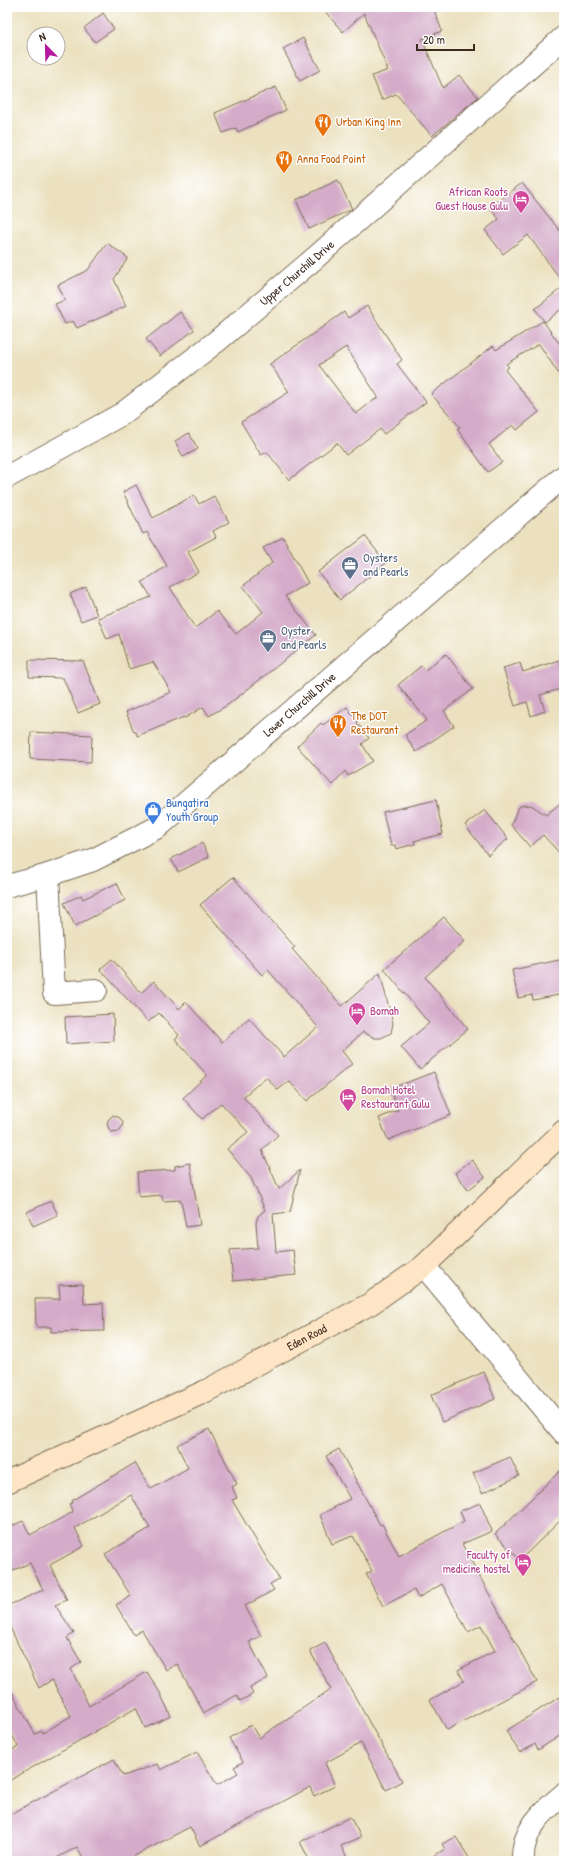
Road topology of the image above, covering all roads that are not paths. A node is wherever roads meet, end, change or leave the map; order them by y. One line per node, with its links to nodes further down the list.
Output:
1 (564, 37): 3 (street, Upper Churchill Drive)
2 (564, 476): 4 (street, Lower Churchill Drive)
3 (7, 477)
4 (48, 875): 5 (street, Lower Churchill Drive); 6 (street)
5 (7, 886)
6 (96, 990)
7 (564, 1131): 8 (street, Eden Road)
8 (424, 1266): 9 (street); 10 (street, Eden Road)
9 (564, 1433)
10 (7, 1482)
11 (564, 1794): 12 (street)
12 (523, 1858)

